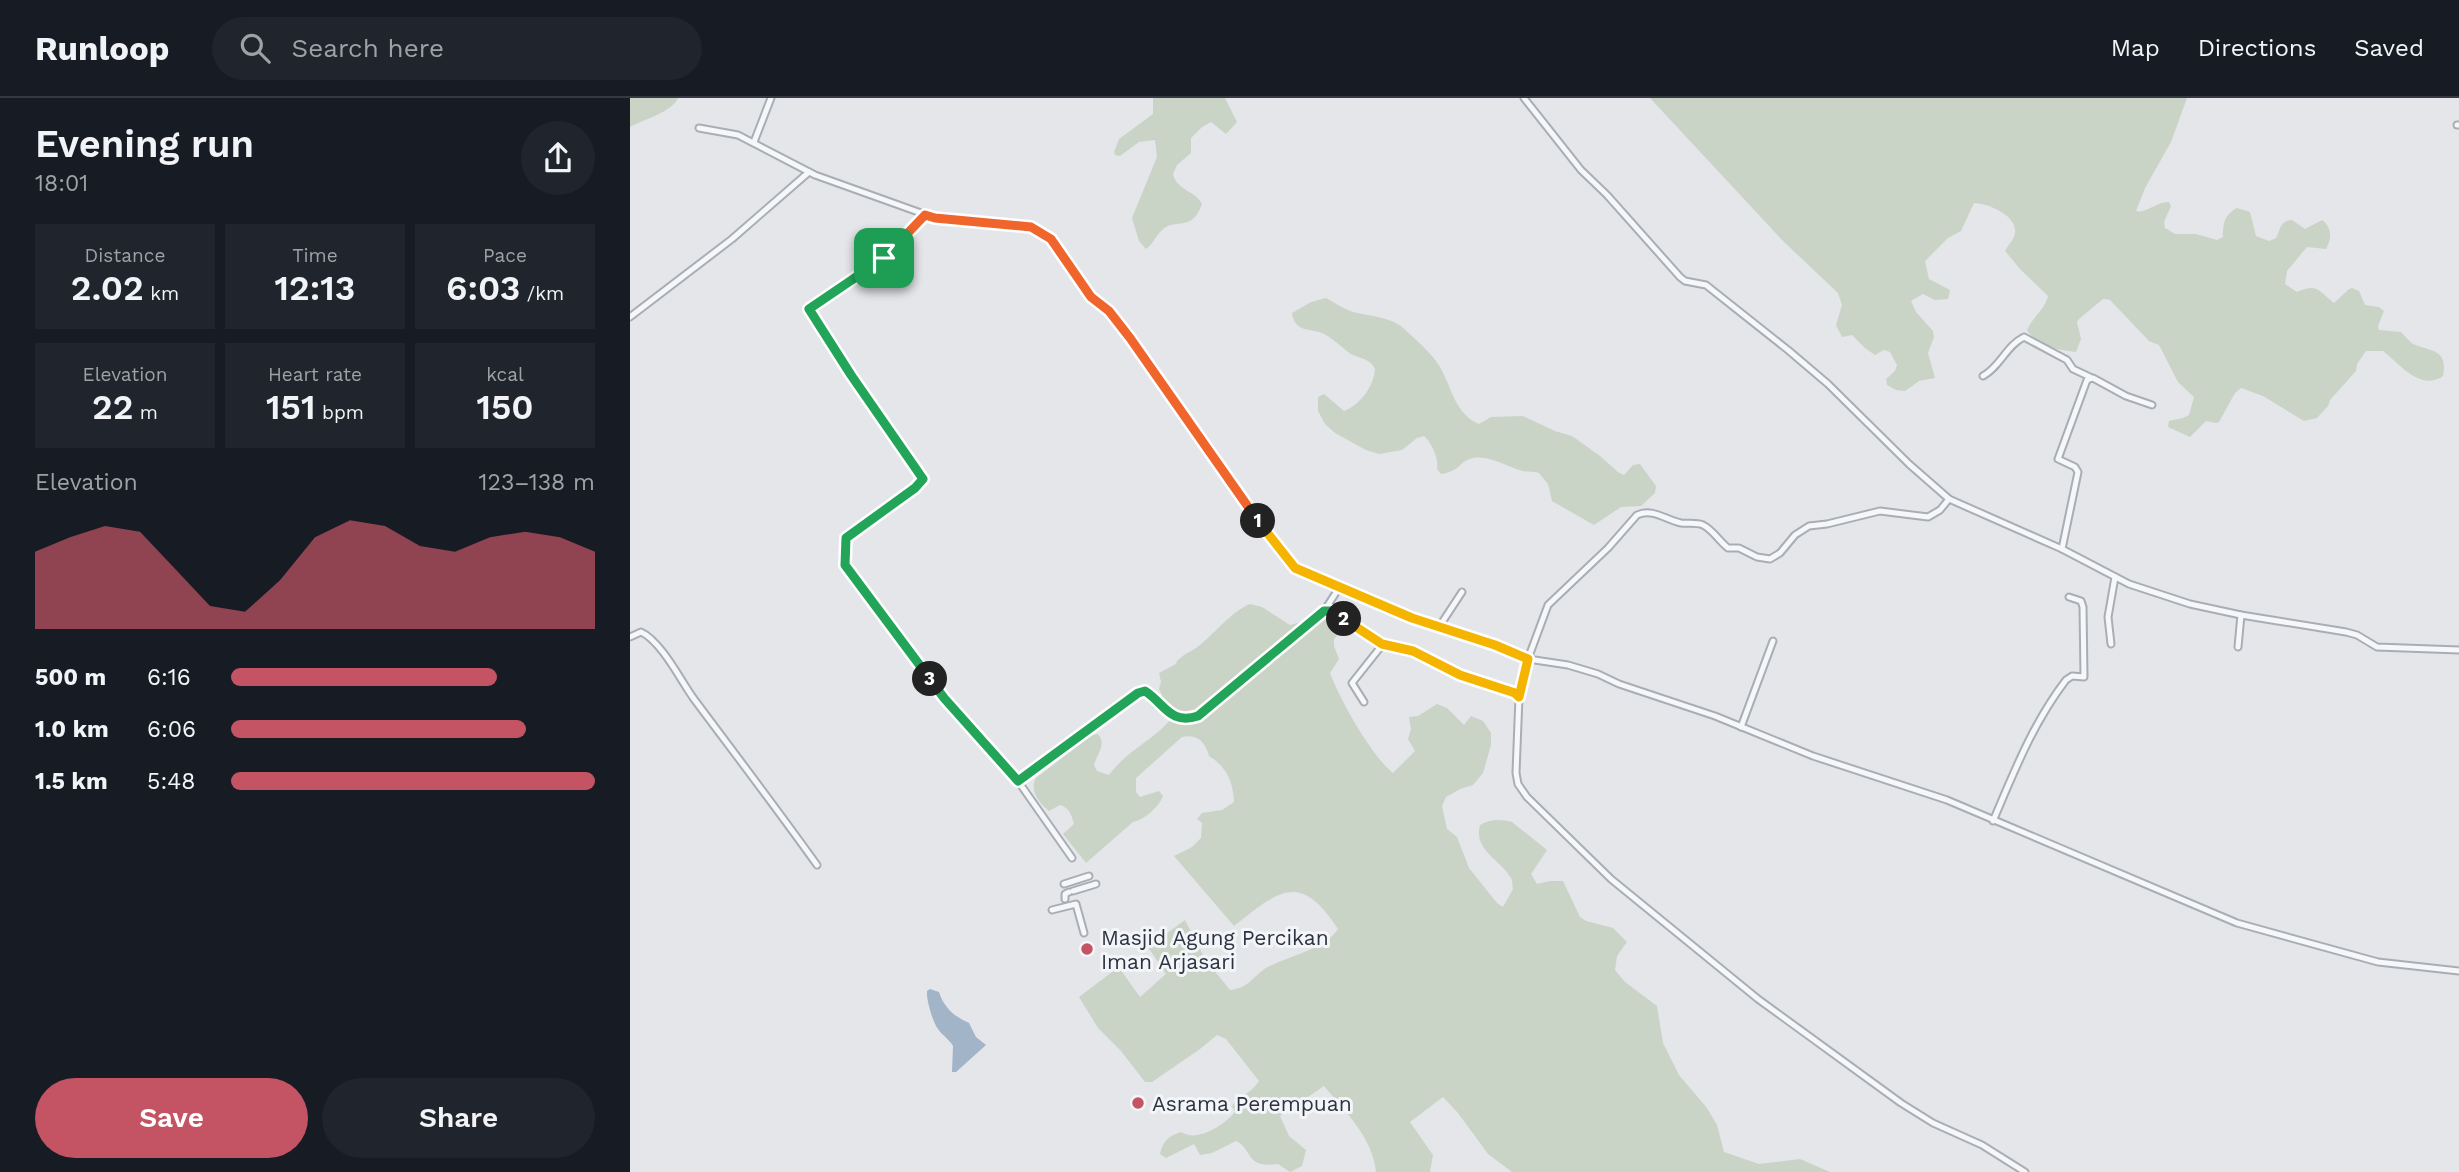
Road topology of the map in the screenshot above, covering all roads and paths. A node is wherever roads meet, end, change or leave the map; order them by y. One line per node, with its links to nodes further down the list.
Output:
1 (771, 98): 4 (street)
2 (1524, 98): 11 (street)
3 (699, 128): 4 (street)
4 (754, 142): 5 (street)
5 (809, 172): 6 (street); 7 (street)
6 (925, 215): 14 (street); 30 (street)
7 (630, 317)
8 (1983, 376): 9 (street)
9 (2090, 377): 10 (street); 12 (street)
10 (2152, 405)
11 (1949, 499): 12 (street); 26 (street)
12 (2062, 549): 13 (street)
13 (2115, 577): 18 (street); 23 (street)
14 (1339, 588): 17 (street); 19 (street)
15 (1462, 592): 19 (street)
16 (2069, 597): 31 (street)
17 (1324, 611): 22 (street); 30 (street)
18 (2241, 615): 24 (street); 25 (street)
19 (1439, 627): 26 (street)
20 (630, 637): 33 (street)
21 (1773, 641): 29 (street)
22 (1382, 644): 27 (street); 28 (street)
23 (2111, 644)
24 (2238, 647)
25 (2459, 650)
26 (1528, 659): 27 (street); 29 (street)
27 (1519, 697): 39 (street)
28 (1364, 702)
29 (1741, 727): 31 (street)
30 (1018, 781): 32 (street)
31 (1993, 821): 38 (street)
32 (1072, 858)
33 (817, 865)
34 (1064, 884): 35 (street)
35 (1066, 903): 36 (street); 37 (street)
36 (1052, 910)
37 (1084, 933)
38 (2459, 971)
39 (2025, 1172)

